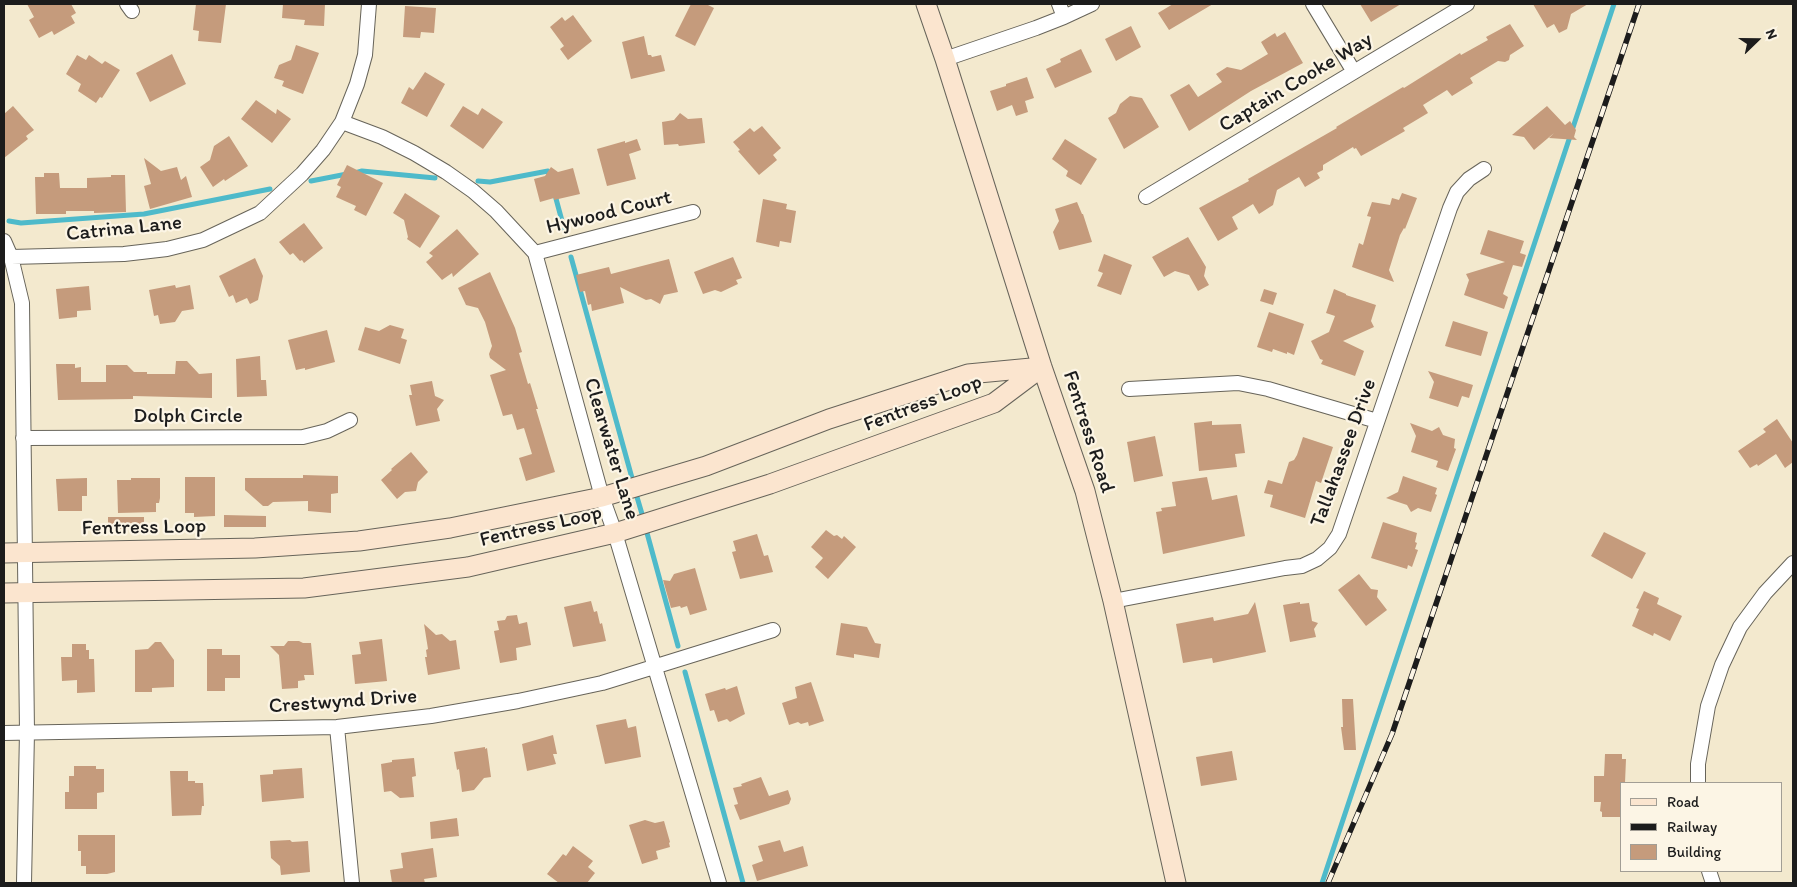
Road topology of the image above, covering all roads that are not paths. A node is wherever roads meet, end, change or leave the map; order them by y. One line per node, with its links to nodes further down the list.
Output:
1 (369, 4): 10 (street, Catrina Lane)
2 (926, 4): 8 (street, Fentress Road)
3 (1059, 4): 7 (street)
4 (1092, 4): 7 (street)
5 (1313, 4): 9 (street)
6 (1467, 4): 9 (street, Captain Cooke Way)
7 (1064, 17): 8 (street)
8 (945, 59): 17 (street, Fentress Road)
9 (1354, 72): 12 (street, Captain Cooke Way)
10 (342, 122): 15 (street, Clearwater Lane); 16 (street, Catrina Lane)
11 (1484, 170): 20 (street, Tallahassee Drive)
12 (1146, 197)
13 (693, 212): 15 (street, Hywood Court)
14 (4, 241): 16 (street)
15 (535, 253): 22 (street, Clearwater Lane)
16 (11, 258): 21 (street)
17 (1042, 367): 22 (street, Fentress Loop); 23 (street, Fentress Loop); 29 (street, Fentress Road)
18 (1128, 389): 20 (street)
19 (350, 420): 21 (street, Dolph Circle)
20 (1377, 422): 29 (street, Tallahassee Drive)
21 (23, 438): 25 (street)
22 (602, 497): 23 (street, Clearwater Lane); 25 (street, Fentress Loop)
23 (615, 533): 28 (street, Fentress Loop); 31 (street, Clearwater Lane)
24 (4, 553): 25 (street, Fentress Loop)
25 (24, 553): 28 (street)
26 (1793, 564): 35 (street)
27 (4, 593): 28 (street, Fentress Loop)
28 (25, 593): 33 (street)
29 (1113, 601): 39 (street, Fentress Road)
30 (773, 630): 31 (street, Crestwynd Drive)
31 (656, 667): 32 (street, Crestwynd Drive); 38 (street, Clearwater Lane)
32 (337, 727): 33 (street, Crestwynd Drive); 37 (street)
33 (27, 732): 34 (street); 36 (street)
34 (4, 733)
35 (1698, 782)
36 (24, 883)
37 (352, 883)
38 (719, 883)
39 (1176, 883)

